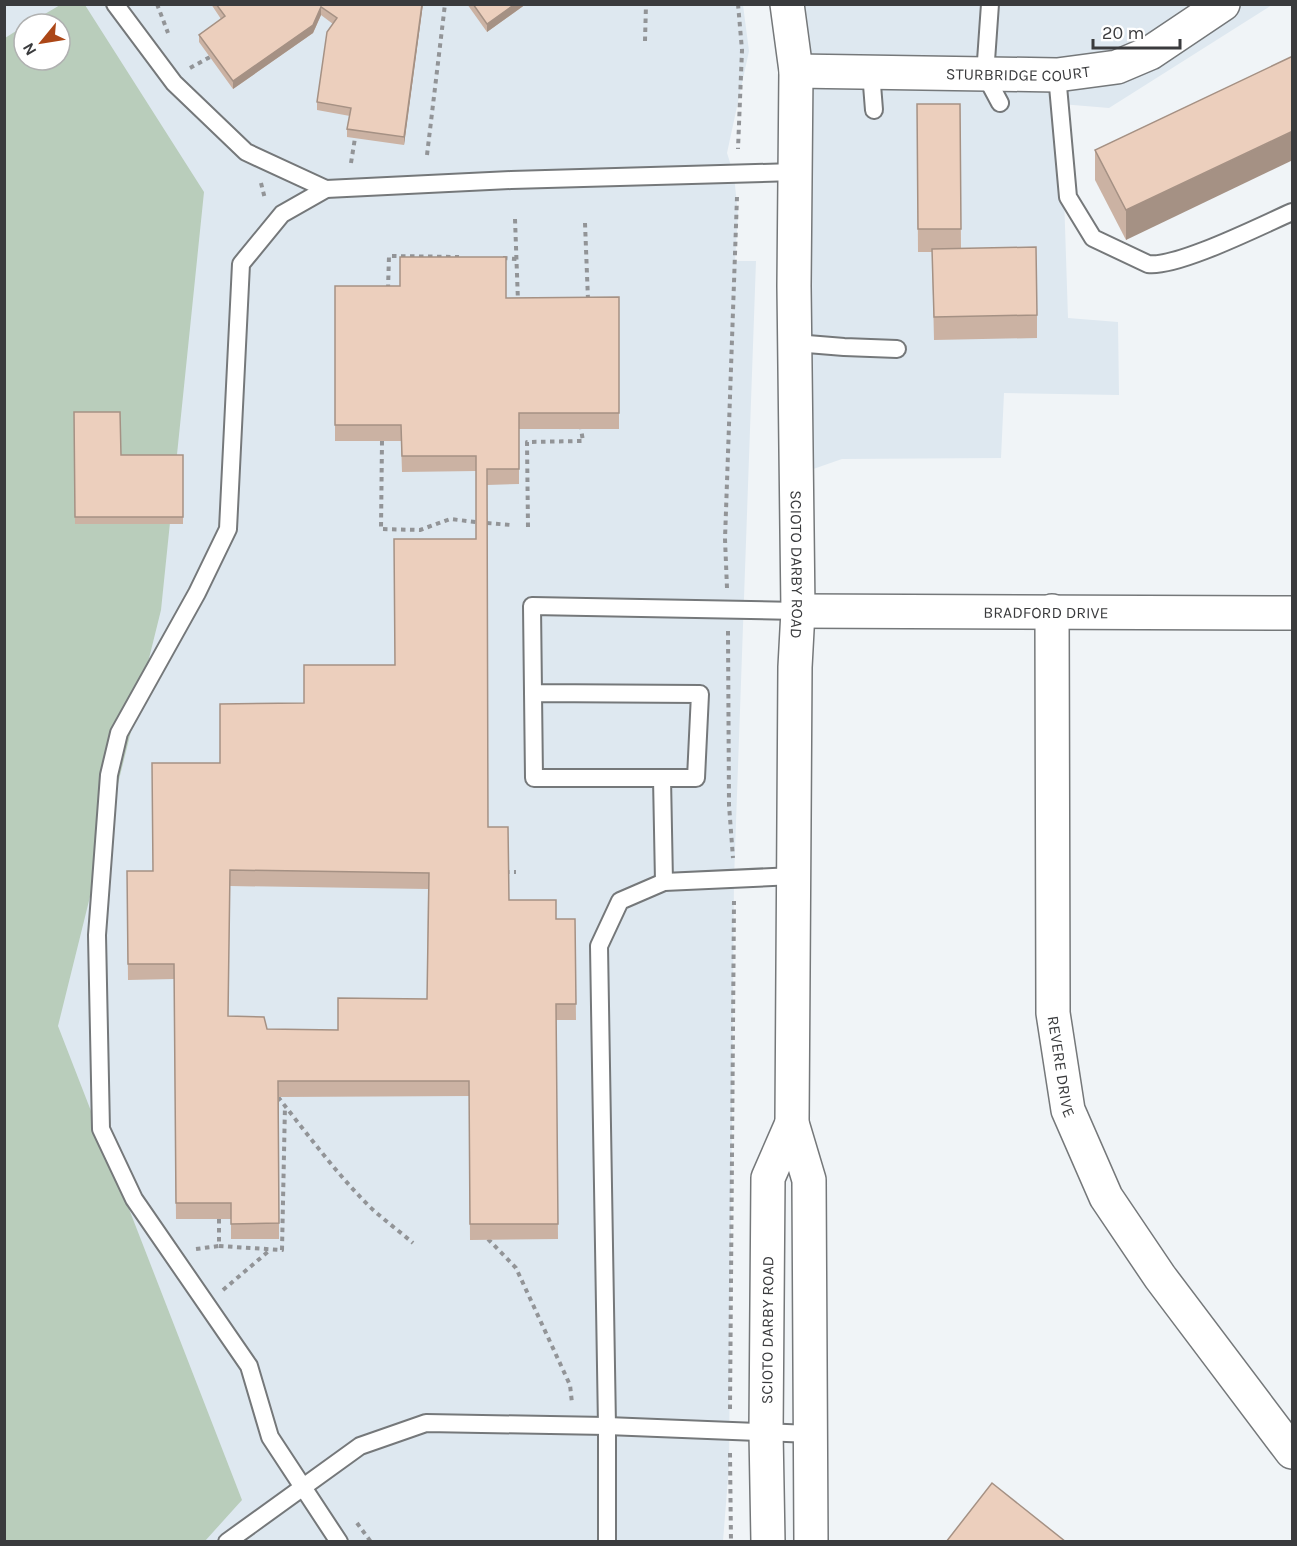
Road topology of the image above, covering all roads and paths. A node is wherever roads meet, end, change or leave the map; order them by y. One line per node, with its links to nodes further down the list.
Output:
1 (115, 4): 24 (lane)
2 (158, 4): 9 (path)
3 (445, 4): 20 (path)
4 (646, 4): 10 (path)
5 (738, 4): 19 (path)
6 (787, 4): 13 (main road, SCIOTO DARBY ROAD)
7 (990, 4): 16 (lane)
8 (1223, 4): 15 (main road, STURBRIDGE COURT)
9 (170, 40)
10 (645, 41)
11 (210, 57): 12 (path)
12 (190, 68)
13 (796, 71): 14 (main road, STURBRIDGE COURT); 22 (main road, SCIOTO DARBY ROAD)
14 (871, 72): 16 (main road, STURBRIDGE COURT); 17 (lane)
15 (1058, 75): 16 (main road, STURBRIDGE COURT); 27 (lane)
16 (992, 89)
17 (874, 110)
18 (355, 138): 21 (path)
19 (738, 149)
20 (427, 155)
21 (351, 163)
22 (795, 172): 24 (lane); 36 (main road, SCIOTO DARBY ROAD)
23 (259, 177): 26 (path)
24 (326, 189): 73 (lane)
25 (737, 196): 45 (path)
26 (265, 206)
27 (1293, 212)
28 (515, 219): 32 (path)
29 (585, 223): 34 (path)
30 (470, 258): 33 (path)
31 (494, 258): 32 (path)
32 (517, 259): 35 (path)
33 (388, 290)
34 (588, 302)
35 (519, 313)
36 (795, 343): 37 (lane); 44 (main road, SCIOTO DARBY ROAD)
37 (897, 349)
38 (581, 429): 43 (path)
39 (381, 441): 40 (path)
40 (476, 522)
41 (487, 523): 42 (path)
42 (511, 525)
43 (528, 527)
44 (798, 610): 45 (lane); 46 (main road, BRADFORD DRIVE); 52 (main road, SCIOTO DARBY ROAD)
45 (727, 611): 48 (lane); 53 (path)
46 (1052, 611): 47 (main road, BRADFORD DRIVE); 72 (main road, REVERE DRIVE)
47 (1293, 613)
48 (533, 693): 49 (lane); 49 (lane)
49 (662, 778): 54 (lane)
50 (502, 871): 51 (path)
51 (516, 872)
52 (794, 876): 53 (lane); 57 (main road, SCIOTO DARBY ROAD)
53 (734, 879): 54 (lane); 69 (path)
54 (664, 882): 68 (lane)
55 (278, 1097): 56 (path)
56 (285, 1106): 60 (path); 62 (path)
57 (792, 1123): 70 (main road, SCIOTO DARBY ROAD); 71 (main road, SCIOTO DARBY ROAD)
58 (219, 1219): 61 (path)
59 (488, 1239): 67 (path)
60 (413, 1243)
61 (219, 1246): 62 (path); 63 (path)
62 (271, 1249): 65 (path)
63 (198, 1257)
64 (217, 1283): 65 (path)
65 (222, 1290): 66 (path)
66 (229, 1299)
67 (575, 1426): 68 (lane); 73 (lane)
68 (607, 1426): 69 (lane); 78 (lane)
69 (730, 1431): 70 (lane); 79 (path)
70 (766, 1432): 71 (lane); 80 (main road, SCIOTO DARBY ROAD)
71 (811, 1434): 81 (main road, SCIOTO DARBY ROAD)
72 (1293, 1452)
73 (302, 1486): 75 (lane); 76 (lane)
74 (354, 1520): 77 (path)
75 (226, 1542)
76 (339, 1542)
77 (371, 1542)
78 (608, 1542)
79 (731, 1542)
80 (768, 1542)
81 (812, 1542)

